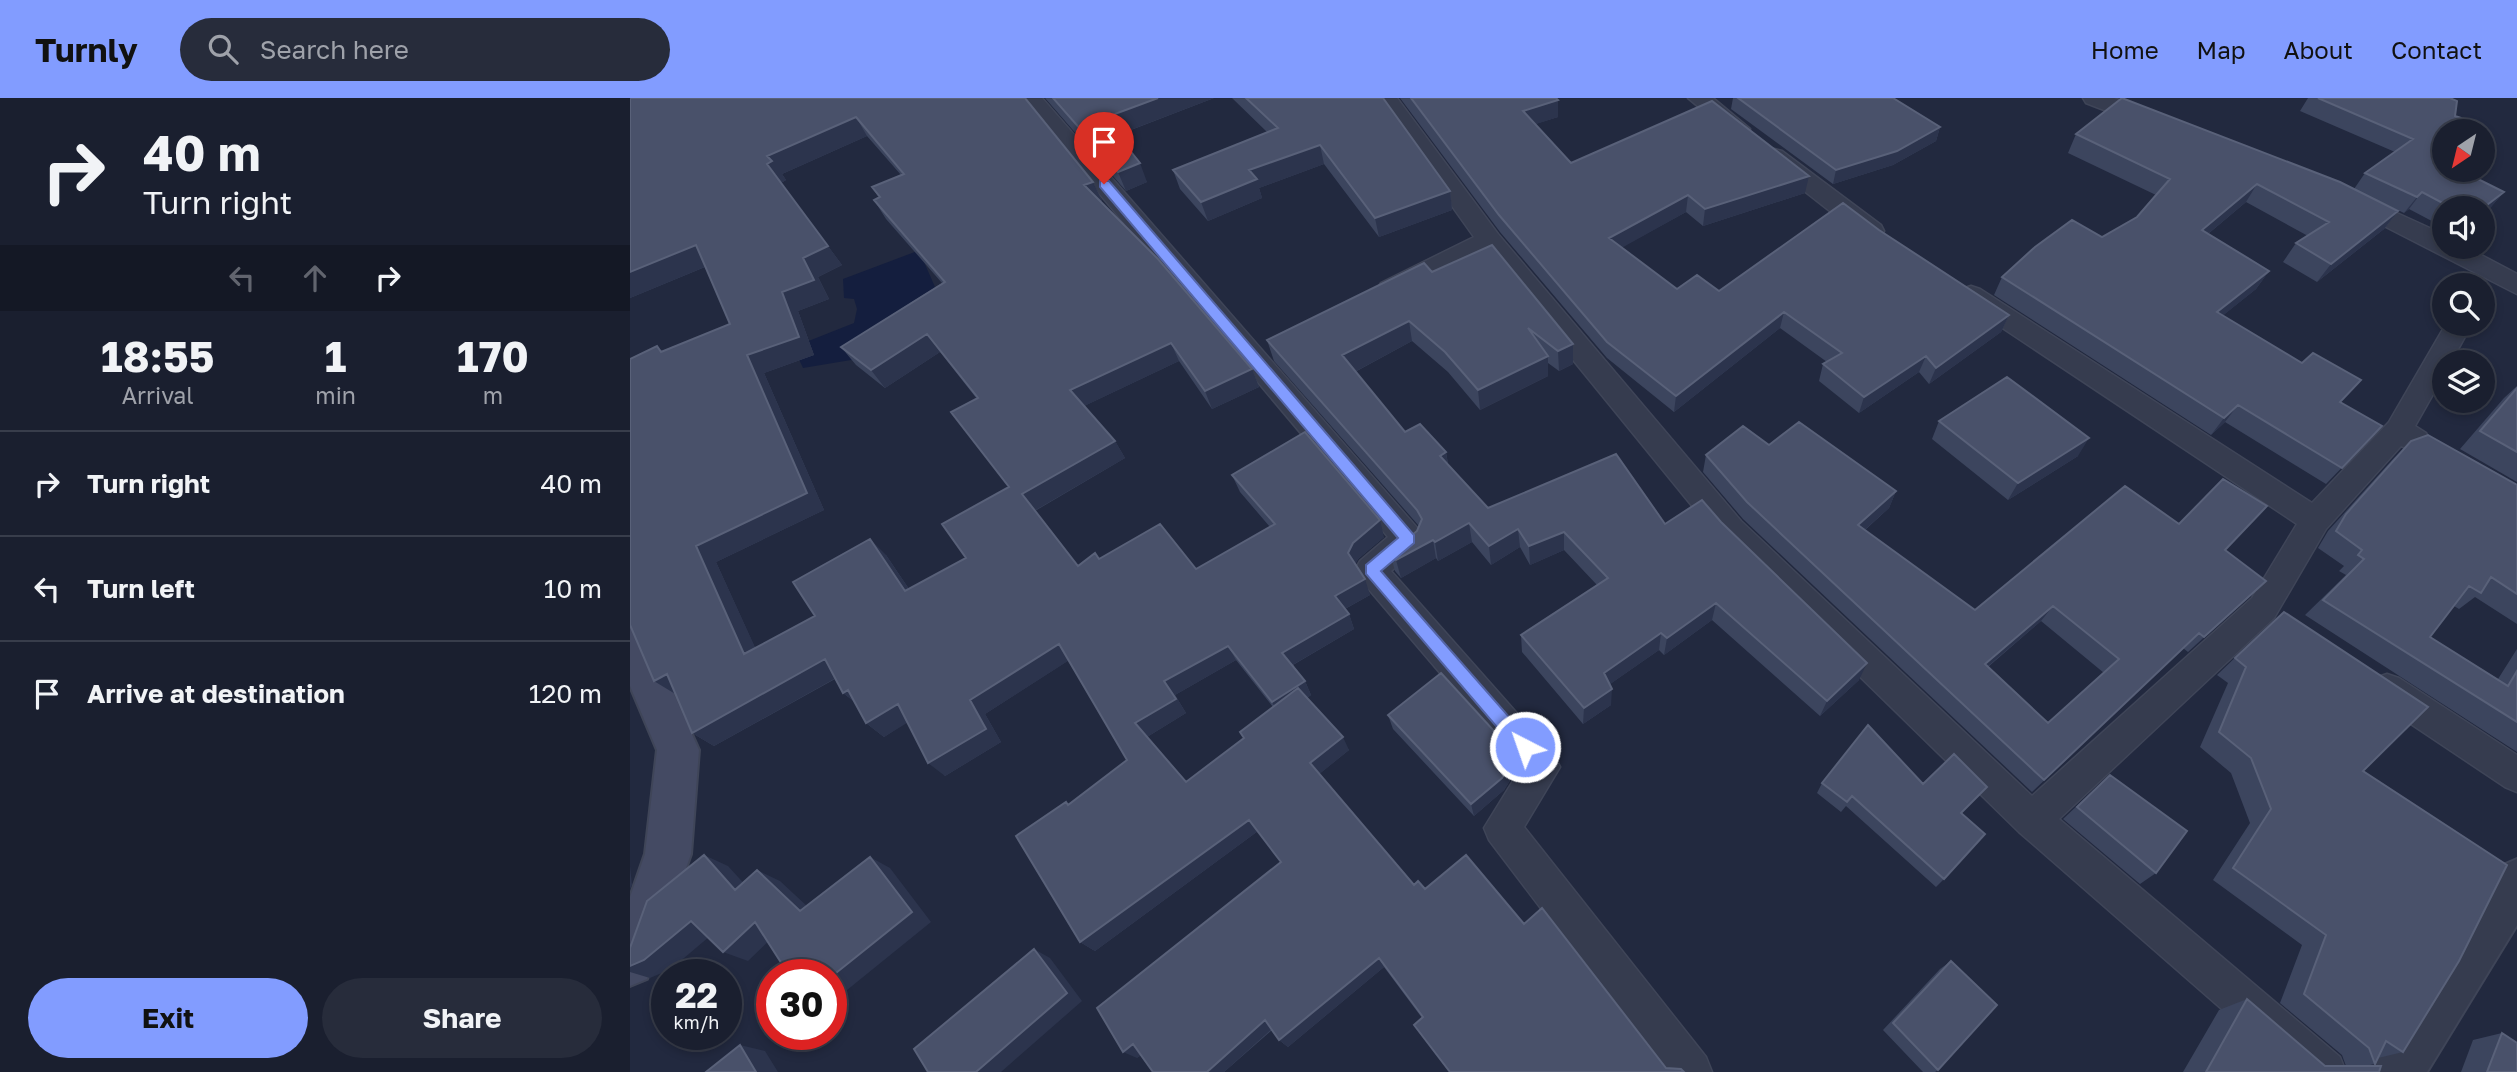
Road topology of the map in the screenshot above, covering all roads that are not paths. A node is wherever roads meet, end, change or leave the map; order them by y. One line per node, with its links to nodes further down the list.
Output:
1 (1030, 98): 26 (street)
2 (1386, 98): 8 (street)
3 (2094, 98): 5 (street)
4 (1705, 99): 9 (street)
5 (2178, 130)
6 (2336, 193): 7 (street)
7 (2432, 239)
8 (1489, 240): 15 (street); 23 (street)
9 (1895, 247)
10 (2462, 259): 11 (street)
11 (2480, 273)
12 (2495, 280): 14 (street)
13 (1952, 282): 19 (street)
14 (2517, 285)
15 (1365, 301)
16 (2452, 336): 17 (street)
17 (2399, 430): 18 (street); 19 (street)
18 (2434, 451)
19 (2315, 520): 23 (street)
20 (630, 639): 25 (main road)
21 (2356, 668): 22 (street)
22 (2517, 775)
23 (2032, 820): 27 (street)
24 (2517, 882): 28 (street)
25 (630, 962)
26 (1691, 1072)
27 (2325, 1072)
28 (2398, 1072)

